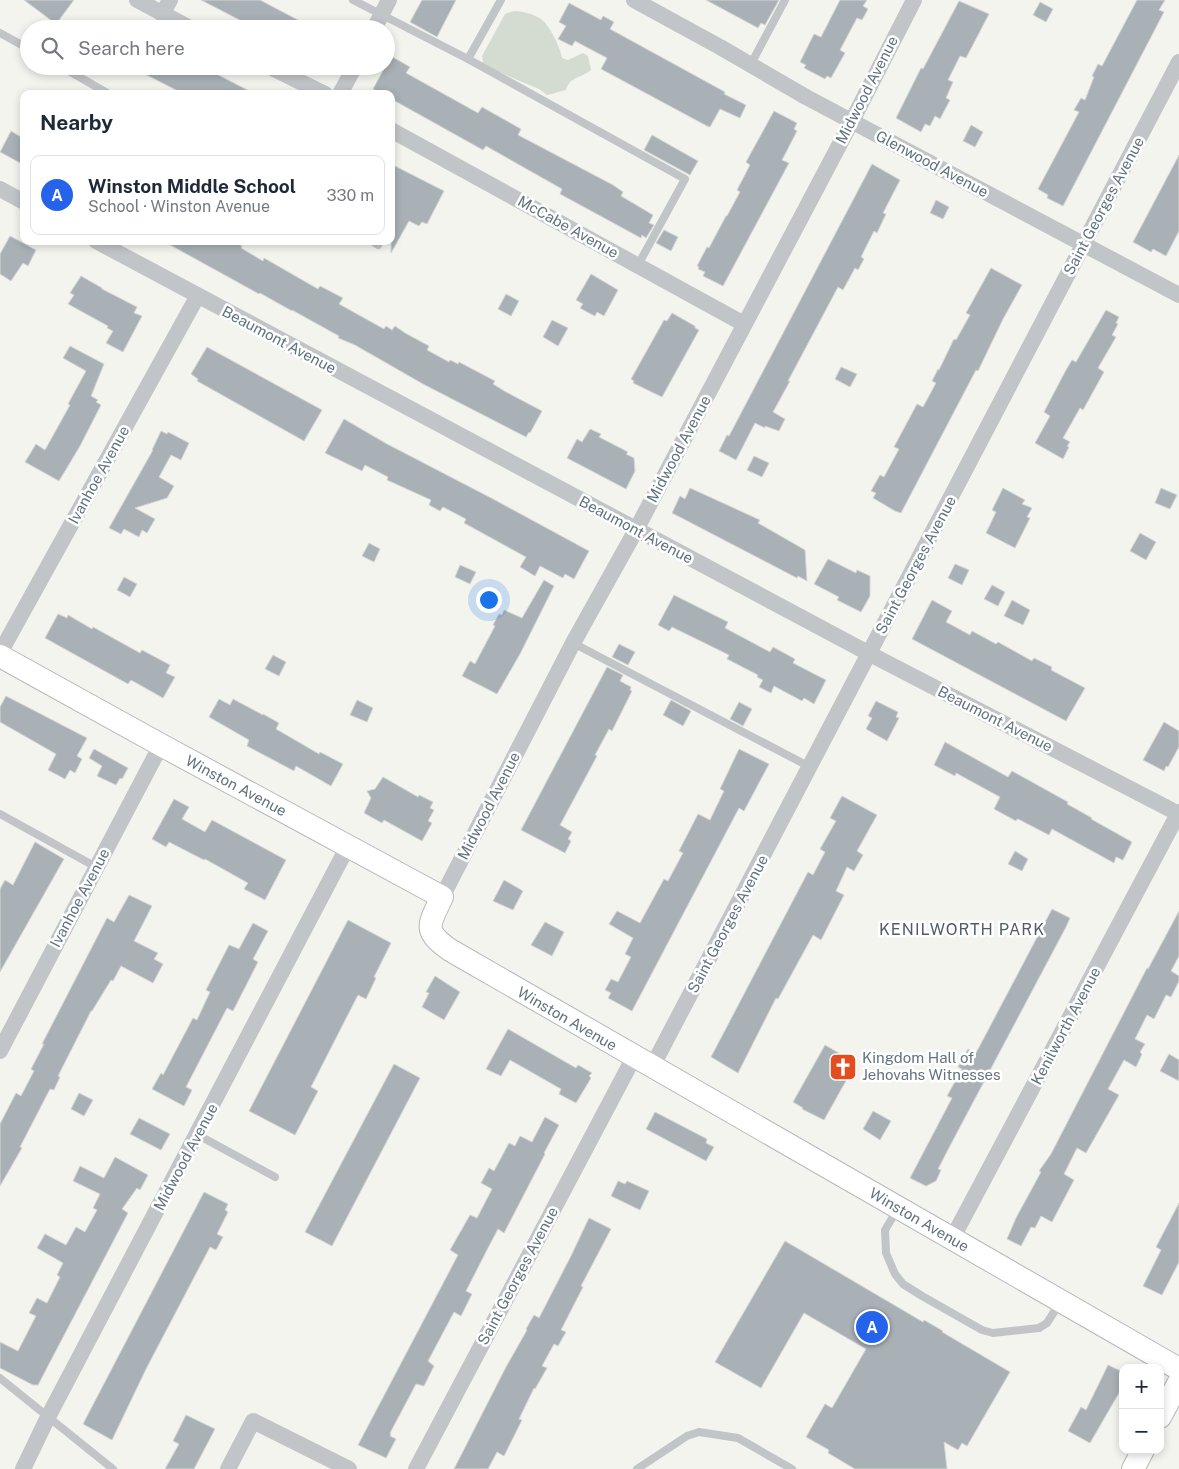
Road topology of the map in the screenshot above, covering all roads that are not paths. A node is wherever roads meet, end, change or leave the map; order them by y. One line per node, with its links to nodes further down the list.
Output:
1 (137, 0): 8 (street)
2 (353, 0): 10 (lane)
3 (389, 0): 11 (street)
4 (501, 0): 15 (lane)
5 (634, 0): 17 (street, Glenwood Avenue)
6 (785, 0): 17 (lane)
7 (914, 0): 24 (street, Midwood Avenue)
8 (166, 7): 9 (street)
9 (181, 20)
10 (376, 20)
11 (379, 20)
12 (395, 29): 15 (lane)
13 (0, 32): 14 (lane)
14 (20, 44)
15 (468, 59): 30 (lane)
16 (1179, 62): 28 (street, Saint Georges Avenue)
17 (751, 64): 24 (street, Glenwood Avenue)
18 (76, 75): 21 (lane)
19 (286, 75): 22 (street)
20 (350, 75): 23 (street)
21 (102, 90)
22 (317, 90)
23 (342, 90)
24 (852, 121): 28 (street, Glenwood Avenue); 33 (street, Midwood Avenue)
25 (395, 132): 30 (street, McCabe Avenue)
26 (0, 189): 27 (street)
27 (20, 200)
28 (1084, 244): 31 (street, Glenwood Avenue); 37 (street, Saint Georges Avenue)
29 (103, 245): 32 (street, Beaumont Avenue)
30 (638, 265): 33 (street, McCabe Avenue)
31 (1179, 295)
32 (198, 297): 34 (street, Beaumont Avenue); 36 (street, Ivanhoe Avenue)
33 (744, 324): 34 (street, Midwood Avenue)
34 (636, 530): 35 (street, Midwood Avenue); 37 (street, Beaumont Avenue)
35 (573, 643): 39 (lane); 44 (street, Midwood Avenue)
36 (0, 654): 38 (street, Winston Avenue)
37 (870, 654): 39 (street, Saint Georges Avenue); 40 (street, Beaumont Avenue)
38 (160, 745): 42 (street, Winston Avenue); 43 (street, Ivanhoe Avenue)
39 (810, 767): 46 (street, Saint Georges Avenue)
40 (1179, 813): 50 (street, Kenilworth Avenue)
41 (0, 814): 43 (lane)
42 (348, 846): 44 (street, Winston Avenue); 47 (street, Midwood Avenue)
43 (96, 867): 45 (street, Ivanhoe Avenue)
44 (442, 897): 46 (street, Winston Avenue)
45 (0, 1051)
46 (643, 1062): 49 (street, Winston Avenue); 62 (street, Saint Georges Avenue)
47 (198, 1135): 48 (lane); 56 (street, Midwood Avenue)
48 (275, 1177)
49 (898, 1208): 50 (street, Winston Avenue); 51 (lane)
50 (952, 1239): 51 (street, Winston Avenue)
51 (1061, 1302): 52 (street, Winston Avenue)
52 (1179, 1369)
53 (0, 1378): 56 (lane)
54 (1179, 1382): 55 (street)
55 (1164, 1410)
56 (48, 1417): 58 (street, Midwood Avenue); 59 (lane)
57 (1141, 1454): 65 (street)
58 (24, 1469)
59 (113, 1469)
60 (228, 1469): 61 (street)
61 (349, 1469)
62 (416, 1469)
63 (637, 1469): 64 (lane)
64 (792, 1469)
65 (1133, 1469)

